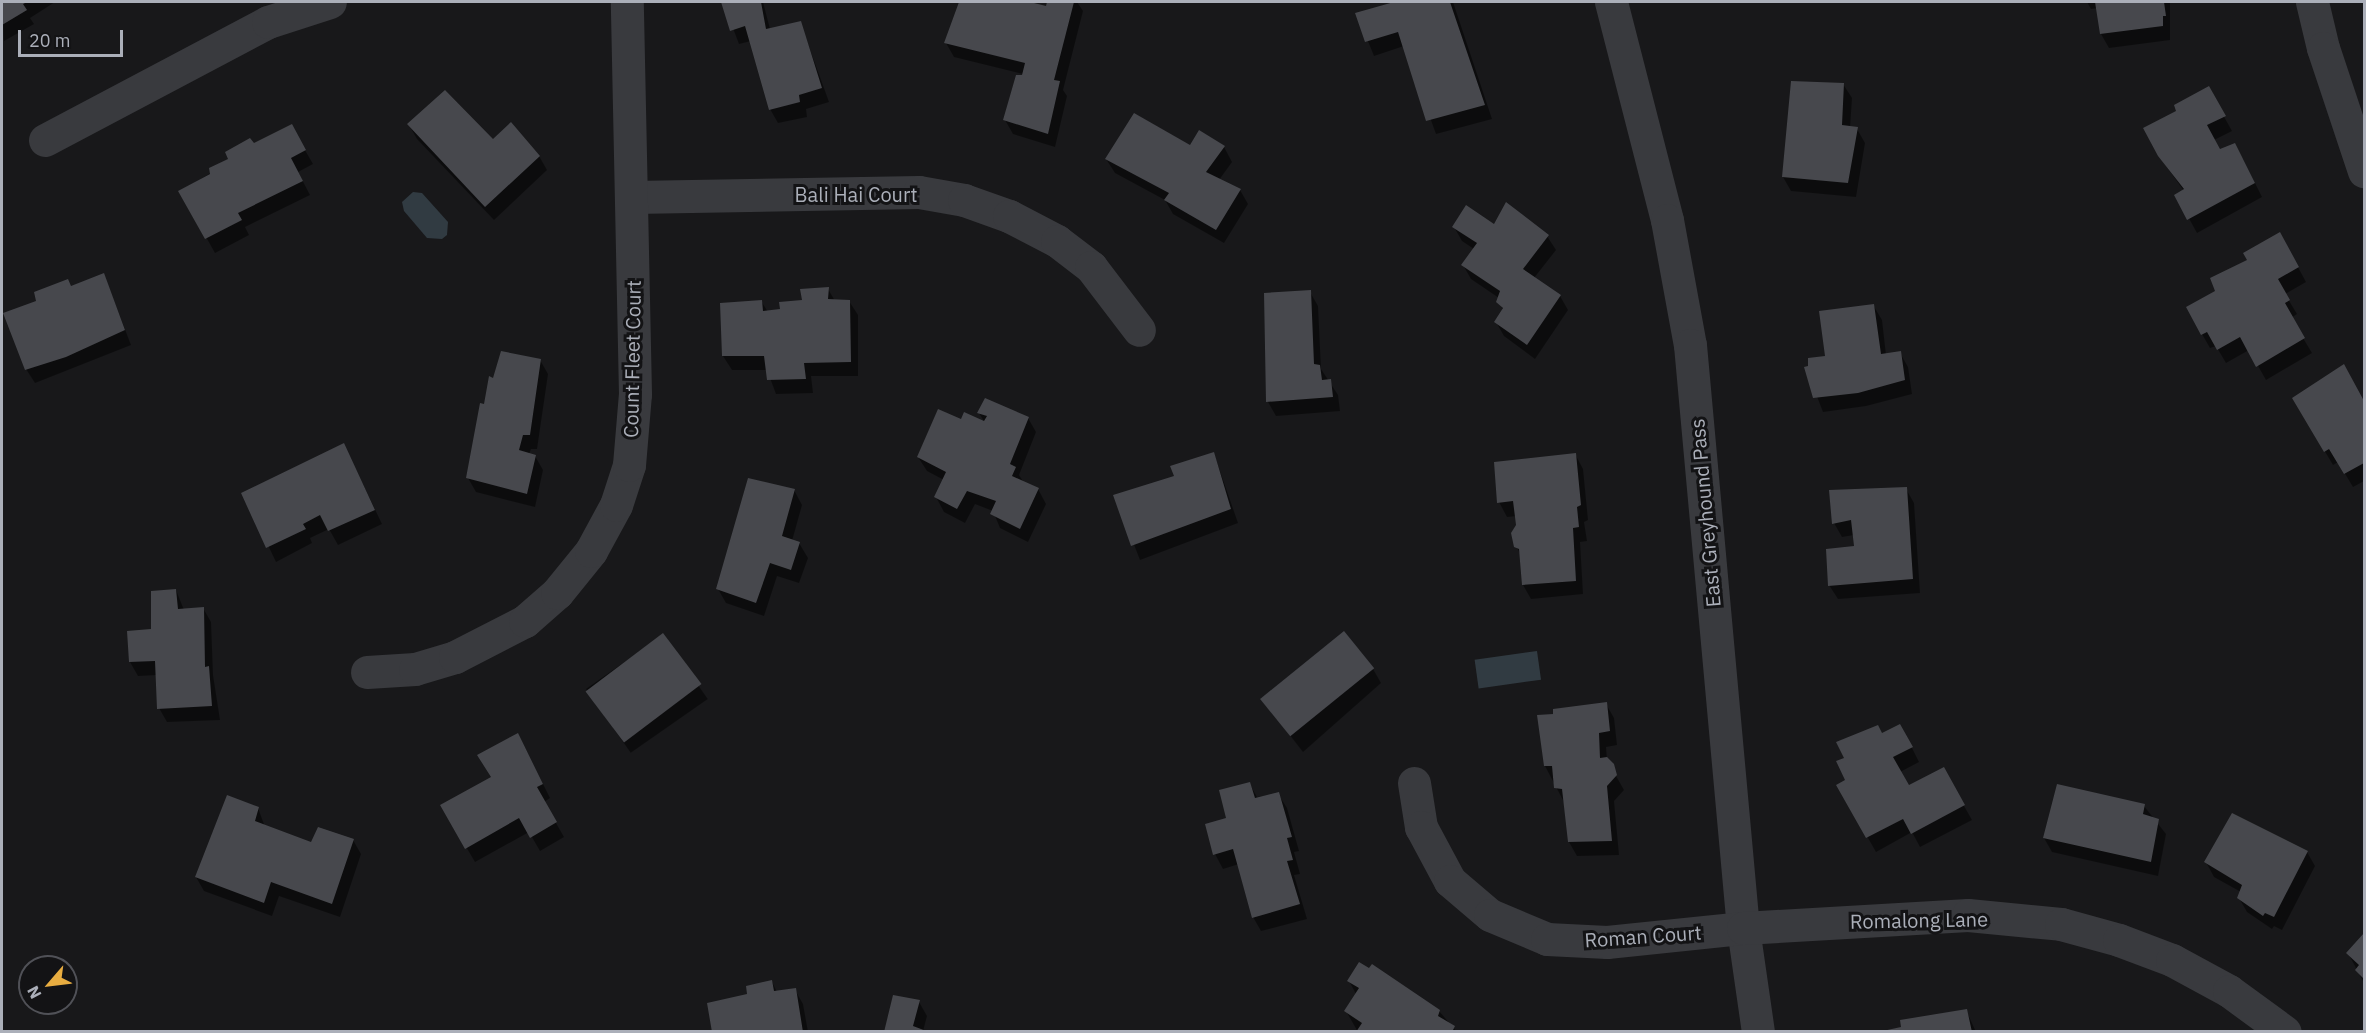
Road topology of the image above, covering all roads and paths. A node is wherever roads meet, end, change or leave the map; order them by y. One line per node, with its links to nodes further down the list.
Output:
1 (330, 2): 5 (street)
2 (627, 2): 7 (street, Count Fleet Court)
3 (1611, 2): 11 (street, East Greyhound Pass)
4 (2312, 2): 6 (street)
5 (45, 140)
6 (2364, 171)
7 (633, 197): 8 (street, Bali Hai Court); 9 (street, Count Fleet Court)
8 (1139, 330)
9 (366, 672)
10 (1414, 783): 11 (street, Roman Court)
11 (1743, 928): 12 (street, East Greyhound Pass); 13 (street, Romalong Lane)
12 (1758, 1032)
13 (2285, 1032)

